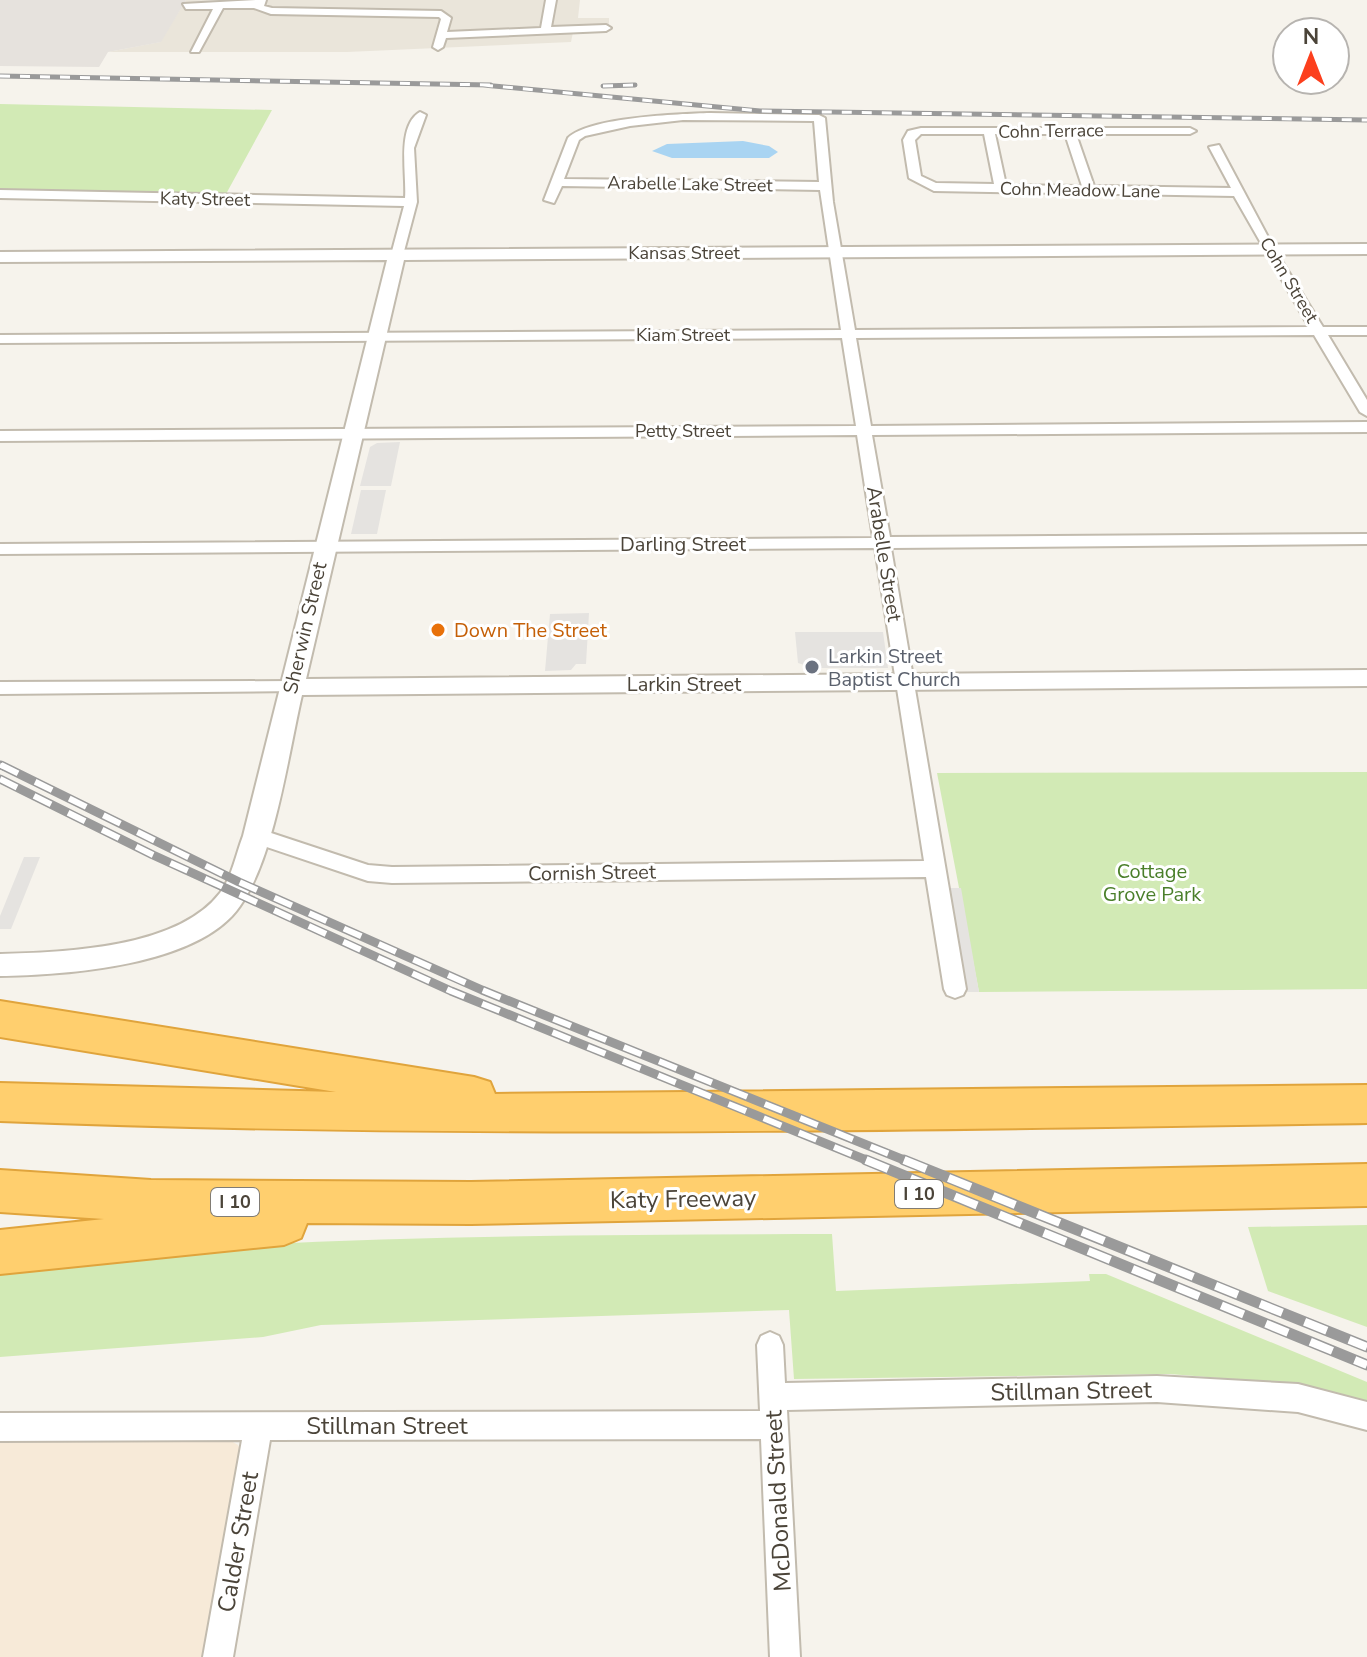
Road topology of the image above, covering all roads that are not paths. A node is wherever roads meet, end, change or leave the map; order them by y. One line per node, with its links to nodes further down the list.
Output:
1 (399, 0): 6 (street)
2 (551, 0): 8 (street)
3 (220, 5): 4 (street); 5 (street); 11 (street)
4 (260, 5): 6 (street)
5 (186, 6)
6 (395, 12): 9 (street)
7 (606, 28): 8 (street)
8 (546, 30): 9 (street)
9 (441, 35): 10 (street)
10 (438, 47)
11 (195, 50)
12 (420, 115): 25 (street, Sherwin Street)
13 (1069, 129): 14 (street, Cohn Terrace); 15 (street, Cohn Terrace); 21 (street)
14 (1190, 131)
15 (989, 132): 18 (street, Cohn Terrace); 20 (street)
16 (1215, 147): 22 (street, Cohn Street)
17 (555, 182): 19 (street, Arabelle Lake Street); 19 (street, Arabelle Street); 24 (street)
18 (924, 185): 20 (street, Cohn Meadow Lane)
19 (824, 186): 28 (street, Arabelle Street)
20 (1001, 189): 21 (street, Cohn Meadow Lane)
21 (1089, 190): 22 (street, Cohn Meadow Lane)
22 (1237, 192): 27 (street, Cohn Street)
23 (1, 196): 25 (street, Katy Street)
24 (550, 200)
25 (411, 202): 29 (street, Sherwin Street)
26 (1367, 249): 27 (street, Kansas Street)
27 (1269, 250): 28 (street, Kansas Street); 32 (street, Cohn Street)
28 (835, 252): 29 (street, Kansas Street); 33 (street, Arabelle Street)
29 (397, 255): 30 (street, Kansas Street); 34 (street, Sherwin Street)
30 (0, 257)
31 (1367, 331): 32 (street, Kiam Street)
32 (1320, 332): 33 (street, Kiam Street); 36 (street, Cohn Street)
33 (848, 333): 34 (street, Kiam Street); 38 (street, Arabelle Street)
34 (377, 337): 35 (street, Kiam Street); 39 (street, Sherwin Street)
35 (0, 339)
36 (1367, 412)
37 (1367, 427): 38 (street, Petty Street)
38 (863, 430): 39 (street, Petty Street); 42 (street, Arabelle Street)
39 (353, 433): 40 (street, Petty Street); 43 (street, Sherwin Street)
40 (0, 436)
41 (1367, 539): 42 (street, Darling Street)
42 (882, 543): 43 (street, Darling Street); 46 (street, Arabelle Street)
43 (324, 547): 44 (street, Darling Street); 47 (street, Sherwin Street)
44 (0, 549)
45 (1367, 678): 46 (street, Larkin Street)
46 (904, 682): 47 (street, Larkin Street); 50 (street, Arabelle Street)
47 (292, 687): 48 (street, Larkin Street); 49 (street, Sherwin Street)
48 (0, 688)
49 (256, 836): 50 (street, Cornish Street); 51 (street, Sherwin Street)
50 (934, 869): 52 (street, Arabelle Street)
51 (0, 965)
52 (955, 989)
53 (0, 1019): 56 (highway)
54 (0, 1102): 56 (highway)
55 (1367, 1104): 56 (highway)
56 (587, 1115)
57 (1367, 1185): 59 (highway, Katy Freeway / I 10)
58 (0, 1191): 59 (highway, Katy Freeway / I 10)
59 (471, 1203): 60 (highway)
60 (0, 1252)
61 (770, 1345): 62 (street, McDonald Street)
62 (773, 1411): 63 (street, Stillman Street); 65 (street, Stillman Street); 67 (street, McDonald Street)
63 (1367, 1416)
64 (0, 1427): 65 (street, Stillman Street)
65 (258, 1427): 66 (street, Calder Street)
66 (218, 1657)
67 (785, 1657)

